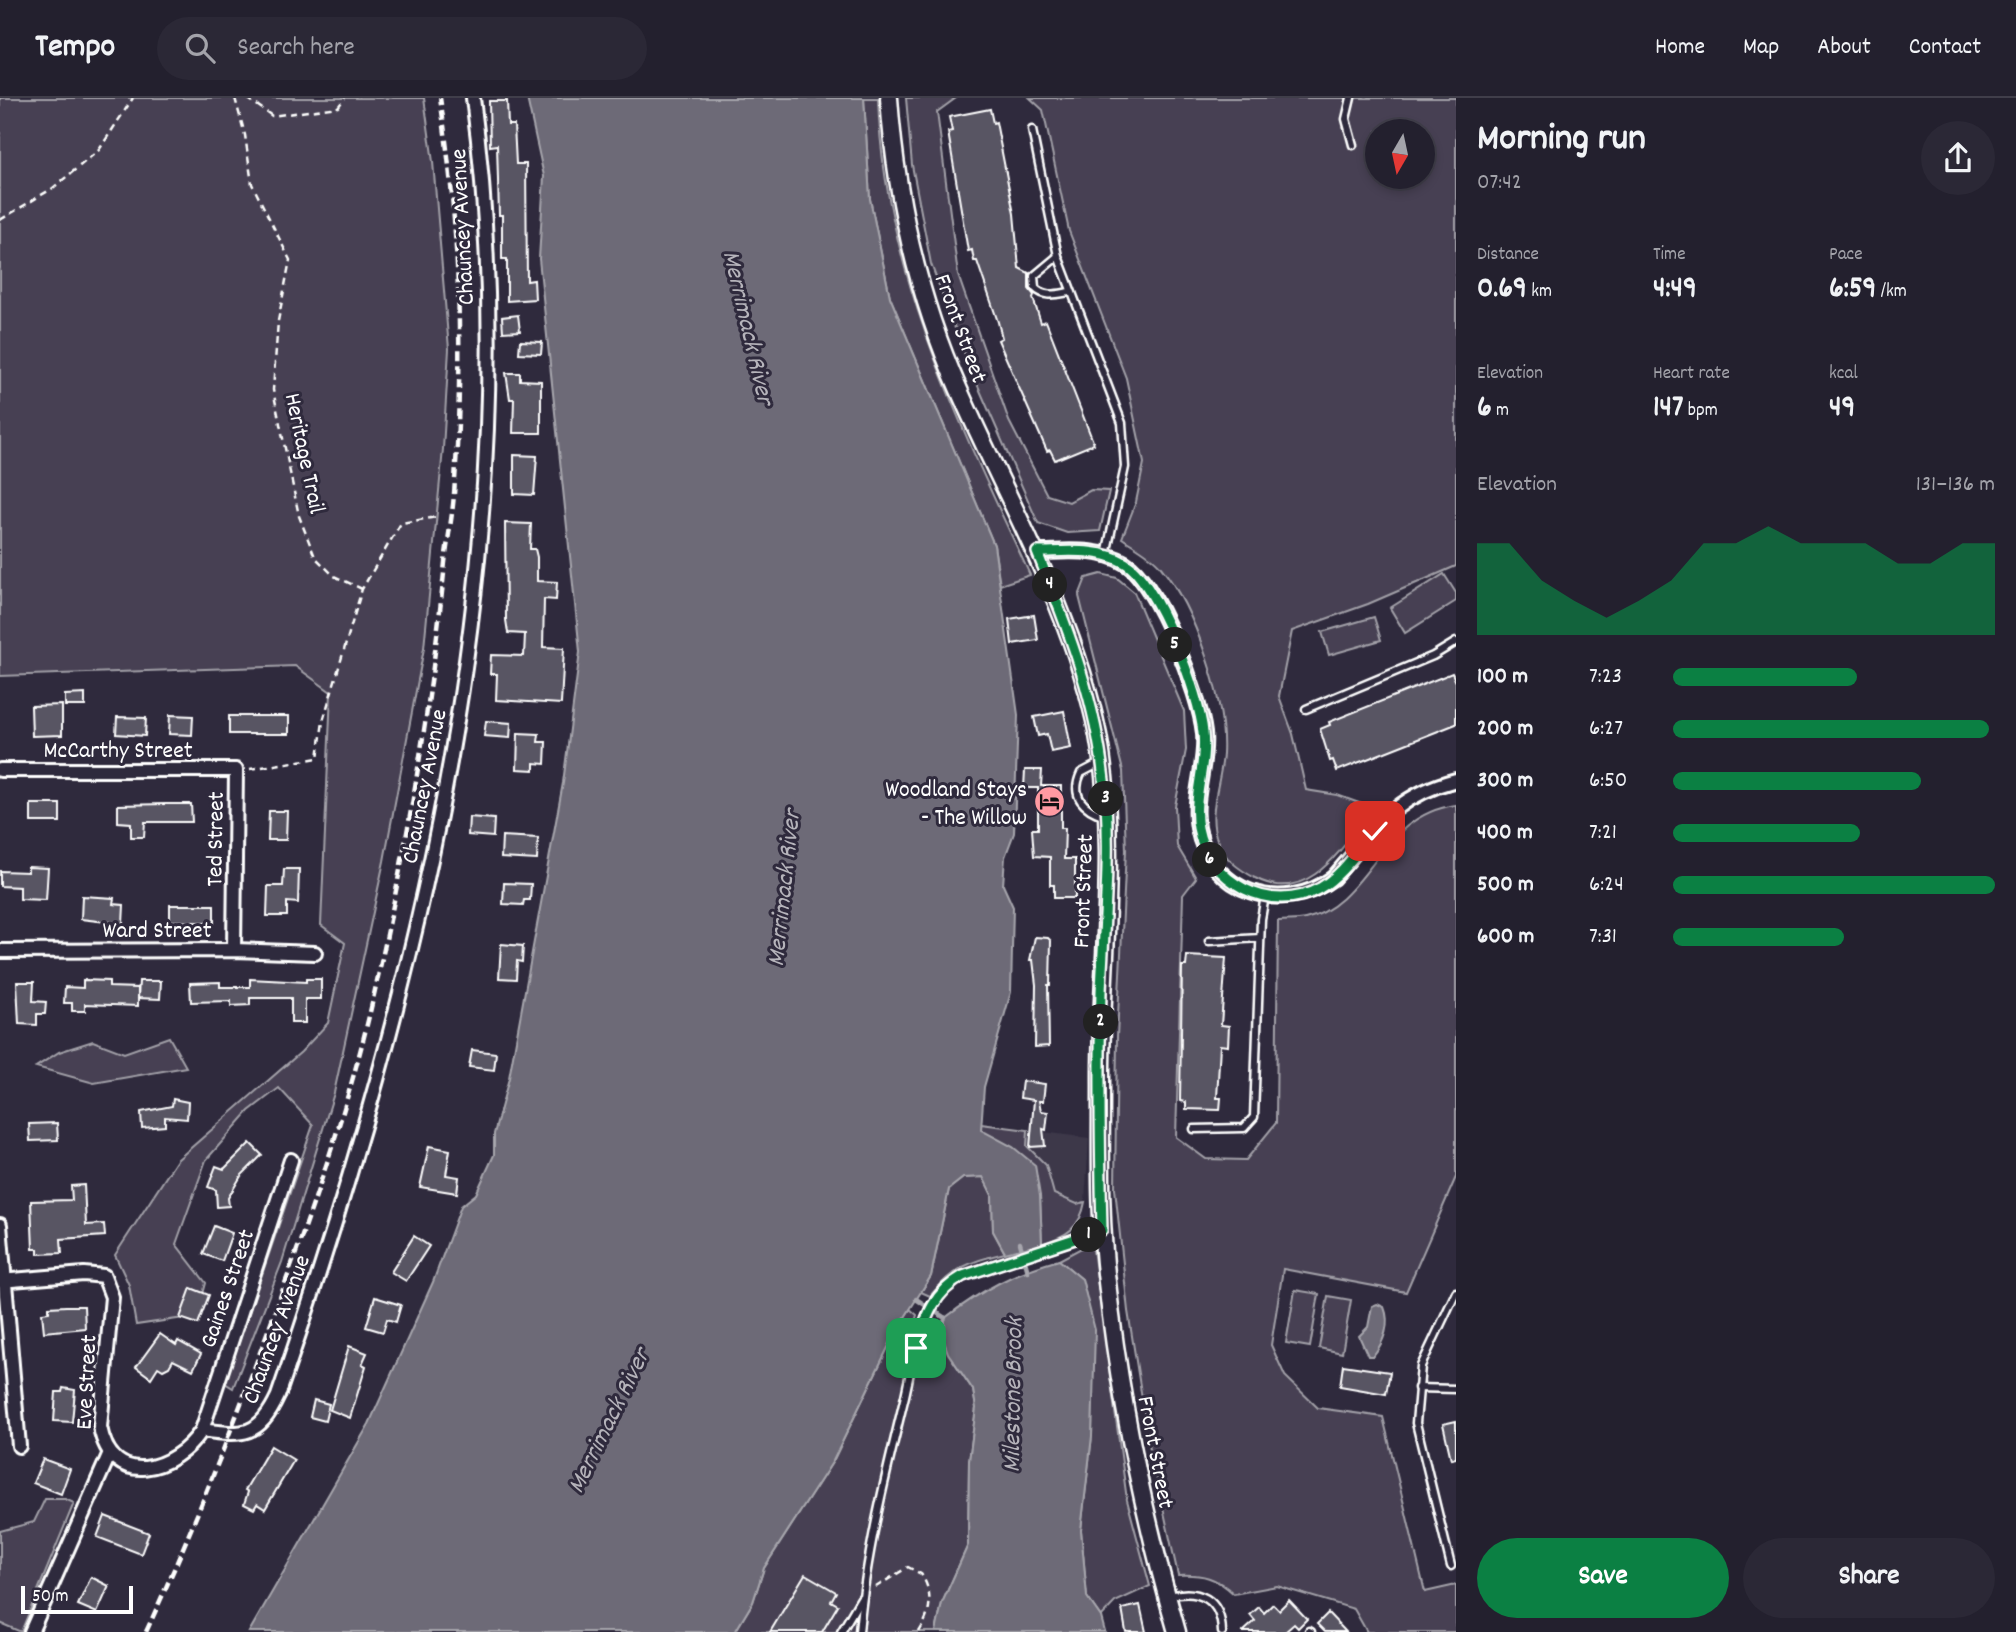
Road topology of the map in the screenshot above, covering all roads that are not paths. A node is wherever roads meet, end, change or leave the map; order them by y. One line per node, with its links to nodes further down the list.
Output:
1 (473, 98): 31 (street, Chauncey Avenue)
2 (889, 98): 8 (main road, Front Street)
3 (1351, 98): 5 (lane)
4 (1032, 130): 6 (lane)
5 (1353, 145)
6 (1058, 256): 7 (lane); 7 (lane)
7 (1070, 292): 9 (lane)
8 (1037, 552): 9 (street); 12 (main road, Front Street)
9 (1106, 555): 17 (street)
10 (1456, 643): 11 (lane)
11 (1306, 709)
12 (1102, 762): 16 (main road, Front Street); 16 (lane)
13 (0, 770): 14 (street, McCarthy Street)
14 (236, 770): 20 (street, Ted Street)
15 (1456, 780): 17 (street)
16 (1107, 817): 26 (main road, Front Street)
17 (1265, 896): 18 (lane)
18 (1260, 938): 19 (lane); 23 (lane)
19 (1209, 941)
20 (234, 950): 21 (street, Ward Street); 22 (street, Ward Street)
21 (0, 951)
22 (315, 953)
23 (1194, 1129)
24 (291, 1160): 31 (street, Gaines Street)
25 (0, 1225): 27 (street)
26 (1102, 1230): 35 (lane); 36 (main road, Front Street)
27 (3, 1281): 32 (street); 33 (street, Eve Street)
28 (1456, 1292): 29 (lane)
29 (1418, 1388): 30 (lane); 34 (lane)
30 (1456, 1389)
31 (202, 1430): 33 (street, Eve Street)
32 (19, 1446)
33 (109, 1455): 37 (street)
34 (1451, 1566)
35 (862, 1597): 38 (lane); 39 (lane)
36 (1167, 1597): 40 (main road, Front Street); 41 (lane)
37 (31, 1632)
38 (841, 1632)
39 (859, 1632)
40 (1177, 1632)
41 (1222, 1632)

